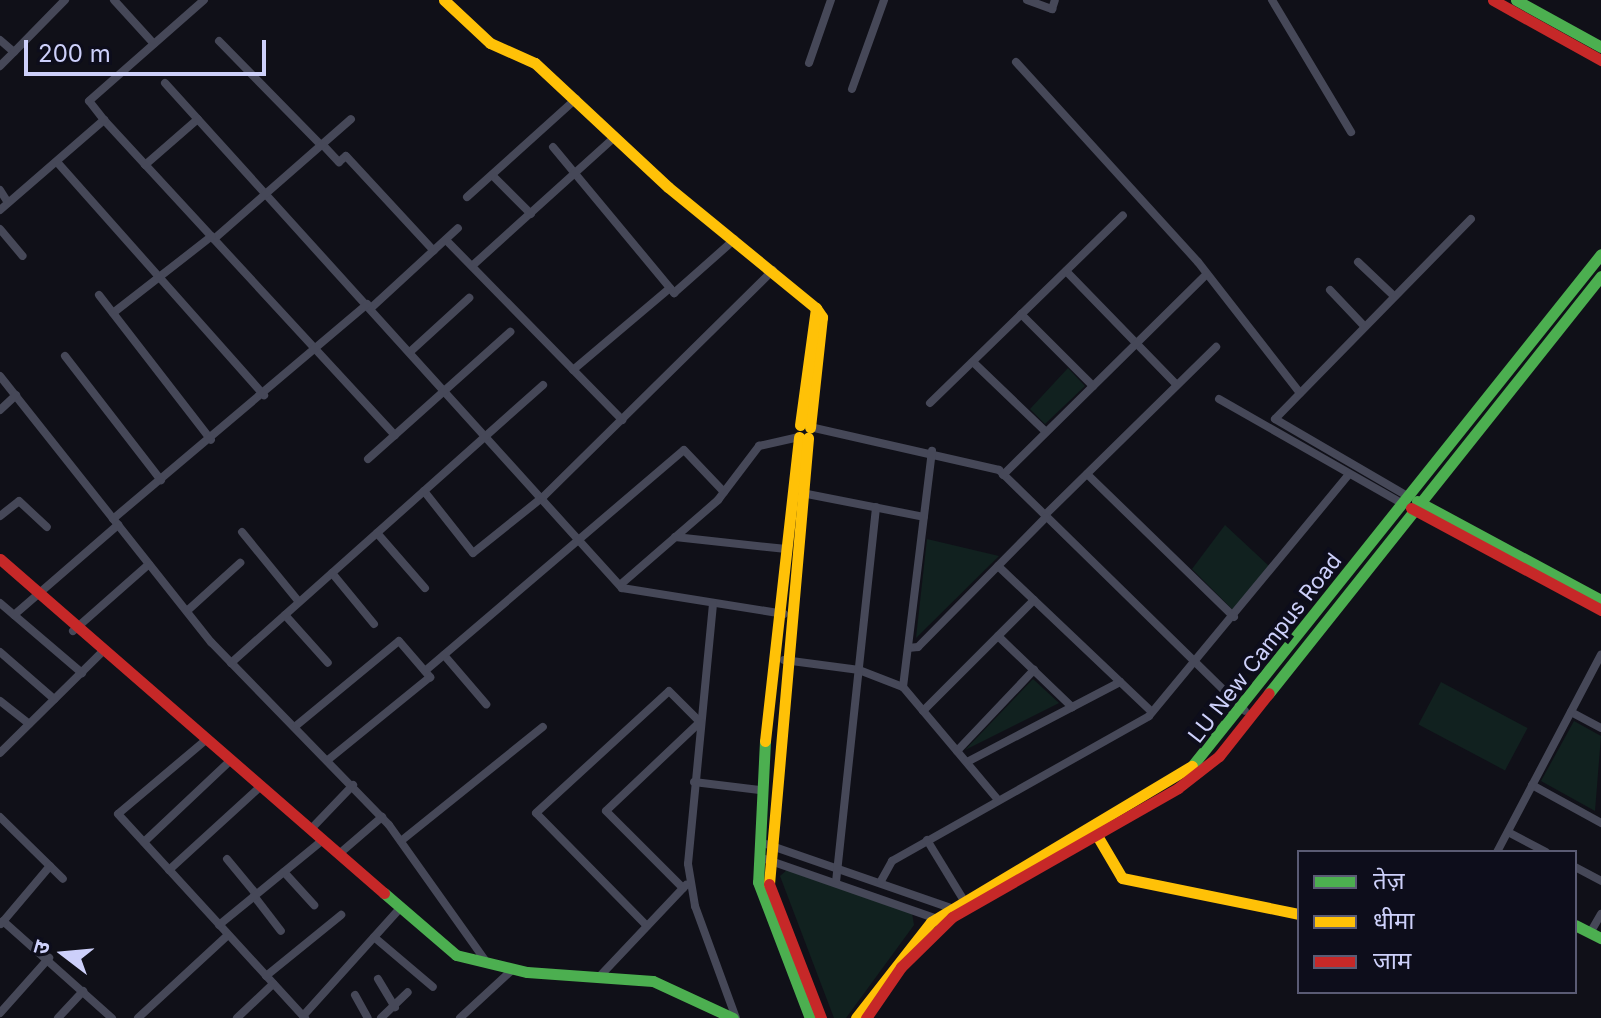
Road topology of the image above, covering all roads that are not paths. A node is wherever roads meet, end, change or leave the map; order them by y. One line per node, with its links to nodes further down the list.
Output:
1 (65, 0): 16 (street)
2 (114, 0): 14 (street)
3 (444, 0): 23 (street)
4 (831, 0): 19 (street)
5 (884, 0): 22 (street)
6 (1027, 0): 7 (street)
7 (1055, 0)
8 (1272, 0): 27 (street)
9 (1493, 0): 17 (street)
10 (1516, 0): 15 (street)
11 (199, 2): 14 (street)
12 (0, 40): 16 (street)
13 (219, 41): 29 (street)
14 (154, 44): 26 (street)
15 (1601, 47)
16 (14, 52): 20 (street)
17 (1601, 60)
18 (1016, 62): 55 (street)
19 (809, 63)
20 (0, 66)
21 (165, 83): 24 (street)
22 (852, 89)
23 (576, 99): 28 (street); 34 (street)
24 (198, 119): 32 (street); 36 (street)
25 (351, 119): 29 (street)
26 (104, 120): 31 (street); 32 (street)
27 (1351, 132)
28 (615, 137): 33 (street); 46 (street)
29 (322, 144): 36 (street); 48 (street)
30 (553, 147): 33 (street)
31 (57, 162): 38 (street); 56 (street)
32 (145, 165): 45 (street)
33 (576, 174): 40 (street); 58 (street)
34 (492, 175): 37 (street); 40 (street)
35 (0, 190): 38 (street)
36 (267, 194): 45 (street); 63 (street)
37 (467, 197)
38 (8, 203): 39 (street)
39 (0, 210)
40 (531, 214): 52 (street)
41 (1123, 215): 54 (street)
42 (1471, 219): 61 (street)
43 (458, 228): 47 (street)
44 (0, 229): 50 (street)
45 (213, 237): 56 (street); 70 (street)
46 (736, 239): 53 (street); 58 (street)
47 (446, 240): 48 (street); 52 (street)
48 (434, 251): 63 (street)
49 (1601, 254): 102 (street, LU New Campus Road)
50 (23, 256)
51 (1358, 262): 61 (street)
52 (472, 266): 74 (street)
53 (773, 270): 86 (street); 87 (street)
54 (1066, 271): 65 (street); 68 (street)
55 (1207, 274): 68 (street); 80 (street)
56 (158, 275): 64 (street); 82 (street)
57 (1601, 276): 104 (street, LU New Campus Road)
58 (670, 288): 74 (street)
59 (1330, 290): 66 (street)
60 (99, 295): 64 (street)
61 (1394, 296): 66 (street)
62 (469, 298): 71 (street)
63 (369, 306): 70 (street); 71 (street)
64 (113, 313): 91 (street)
65 (1021, 314): 73 (street); 78 (street)
66 (1364, 326): 80 (street)
67 (510, 332): 79 (street)
68 (1136, 343): 77 (street); 78 (street)
69 (1216, 347): 77 (street)
70 (316, 349): 82 (street); 90 (street)
71 (411, 351): 79 (street)
72 (65, 356): 97 (street)
73 (973, 362): 84 (street); 88 (street)
74 (573, 370): 86 (street)
75 (0, 376): 81 (street)
76 (543, 385): 89 (street)
77 (1177, 385): 94 (street)
78 (1093, 386): 88 (street)
79 (446, 389): 89 (street); 90 (street)
80 (1300, 393): 102 (street)
81 (16, 395): 85 (street); 108 (street)
82 (264, 395): 91 (street)
83 (1219, 399): 95 (street)
84 (930, 403)
85 (0, 410)
86 (622, 420): 101 (street)
87 (804, 432): 92 (street); 99 (street); 100 (street); 114 (street)
88 (1046, 432): 96 (street)
89 (488, 434): 98 (street); 101 (street)
90 (395, 435): 93 (street)
91 (211, 440): 97 (street)
92 (932, 451): 96 (street); 107 (street)
93 (368, 459)
94 (1087, 474): 106 (street); 134 (street)
95 (1349, 474): 102 (street); 134 (street)
96 (1003, 475): 106 (street)
97 (161, 480): 108 (street)
98 (424, 491): 101 (street); 111 (street)
99 (724, 492): 112 (street); 113 (street)
100 (802, 493): 103 (street); 131 (street)
101 (543, 497): 113 (street)
102 (1406, 501): 104 (street); 161 (street, LU New Campus Road)
103 (876, 507): 107 (street); 148 (street)
104 (1418, 507): 125 (street); 129 (street); 161 (street, LU New Campus Road)
105 (0, 516): 109 (street)
106 (1046, 516): 118 (street); 146 (street)
107 (924, 517): 138 (street)
108 (116, 522): 117 (street); 123 (street)
109 (47, 527)
110 (242, 532): 126 (street)
111 (377, 533): 120 (street); 122 (street)
112 (675, 537): 114 (street); 121 (street)
113 (579, 539): 121 (street); 141 (street)
114 (786, 549): 131 (street)
115 (0, 559): 123 (street)
116 (240, 563): 130 (street)
117 (149, 564): 130 (street); 136 (street)
118 (998, 566): 124 (street); 138 (street)
119 (0, 568): 123 (street)
120 (332, 573): 126 (street); 135 (street)
121 (620, 585): 128 (street)
122 (425, 588)
123 (35, 594): 132 (street); 136 (street)
124 (1034, 600): 137 (street); 152 (street)
125 (1601, 600)
126 (299, 602): 133 (street)
127 (0, 603): 132 (street)
128 (713, 604): 131 (street); 162 (street)
129 (1601, 610)
130 (187, 611): 144 (street)
131 (784, 614): 143 (street); 177 (street)
132 (14, 615): 151 (street)
133 (285, 615): 144 (street); 145 (street)
134 (1234, 617): 146 (street)
135 (374, 624)
136 (75, 629): 140 (street)
137 (998, 636): 149 (street); 158 (street)
138 (908, 648): 153 (street)
139 (0, 652): 154 (street)
140 (102, 652): 151 (street); 167 (street)
141 (444, 655): 150 (street); 156 (street)
142 (1601, 655): 147 (street)
143 (784, 660): 148 (street); 191 (street)
144 (231, 663): 164 (street)
145 (328, 663)
146 (1196, 663): 159 (street); 161 (street)
147 (1598, 668): 160 (street)
148 (859, 670): 153 (street); 198 (street)
149 (1034, 670): 157 (street); 168 (street)
150 (425, 671): 164 (street); 170 (street)
151 (82, 673): 154 (street)
152 (1120, 682): 157 (street); 159 (street)
153 (903, 687): 158 (street)
154 (54, 699): 163 (street)
155 (0, 701): 163 (street)
156 (486, 704)
157 (1072, 707): 172 (street)
158 (923, 711): 168 (street)
159 (1152, 712): 178 (street)
160 (1571, 712): 166 (street); 175 (street)
161 (1247, 713): 184 (street, LU New Campus Road)
162 (700, 722): 173 (street); 207 (street); 218 (street)
163 (29, 724): 169 (street)
164 (297, 725): 170 (street)
165 (543, 727): 188 (street)
166 (1601, 728)
167 (205, 742): 171 (street); 189 (street)
168 (957, 751): 172 (street)
169 (0, 753)
170 (329, 759): 174 (street)
171 (228, 762): 176 (street); 189 (street)
172 (967, 762): 178 (street)
173 (694, 782): 177 (street); 203 (street)
174 (353, 785): 180 (street); 183 (street)
175 (1532, 785): 181 (street); 186 (street)
176 (259, 788): 183 (street); 190 (street); 200 (street)
177 (760, 790): 191 (street)
178 (998, 800): 187 (street)
179 (0, 817): 182 (street)
180 (382, 817): 188 (street); 194 (street)
181 (1600, 818)
182 (8, 824): 185 (street); 197 (street)
183 (311, 829): 190 (street)
184 (1094, 830): 210 (street, LU New Campus Road); 212 (street)
185 (0, 832)
186 (1508, 832): 192 (street); 193 (street)
187 (927, 840): 204 (street); 210 (street)
188 (401, 841): 225 (street)
189 (144, 842): 200 (street)
190 (320, 842): 194 (street); 201 (street); 211 (street)
191 (763, 842): 195 (street); 198 (street)
192 (1498, 850)
193 (1542, 850)
194 (339, 854): 211 (street)
195 (763, 858): 206 (street); 249 (street); 250 (street)
196 (227, 859): 208 (street)
197 (50, 866): 202 (street); 216 (street)
198 (839, 867): 204 (street); 206 (street)
199 (1577, 868): 205 (street)
200 (169, 870): 217 (street)
201 (284, 872): 208 (street); 209 (street)
202 (63, 879)
203 (691, 881): 207 (street); 248 (street)
204 (881, 881): 210 (street)
205 (1601, 881)
206 (836, 882): 215 (street)
207 (683, 888): 218 (street)
208 (255, 895): 217 (street); 220 (street)
209 (314, 905)
210 (958, 906): 215 (street, LU New Campus Road)
211 (398, 910): 223 (street); 225 (street); 226 (street)
212 (1297, 914)
213 (1601, 914): 222 (street)
214 (341, 915): 227 (street)
215 (941, 921): 251 (street, LU New Campus Road); 252 (street, LU New Campus Road)
216 (1, 923): 224 (street)
217 (219, 925): 221 (street)
218 (647, 926): 228 (street)
219 (1577, 926): 222 (street)
220 (281, 931)
221 (228, 935): 227 (street); 242 (street)
222 (1596, 936)
223 (374, 937): 232 (street); 239 (street)
224 (49, 958): 234 (street); 238 (street)
225 (489, 967): 226 (street)
226 (510, 973): 229 (street); 246 (street)
227 (266, 976): 231 (street)
228 (599, 977): 229 (street); 233 (street)
229 (564, 978): 233 (street)
230 (378, 979): 237 (street)
231 (273, 984): 239 (street); 243 (street)
232 (433, 987)
233 (669, 990): 247 (street); 248 (street)
234 (83, 991): 240 (street); 241 (street)
235 (408, 992): 237 (street)
236 (355, 995): 244 (street)
237 (395, 1007): 245 (street)
238 (0, 1013)
239 (304, 1017)
240 (58, 1018)
241 (112, 1018)
242 (138, 1018)
243 (237, 1018)
244 (368, 1018)
245 (381, 1018)
246 (460, 1018)
247 (718, 1018)
248 (734, 1018)
249 (810, 1018)
250 (821, 1018)
251 (856, 1018)
252 (866, 1018)

